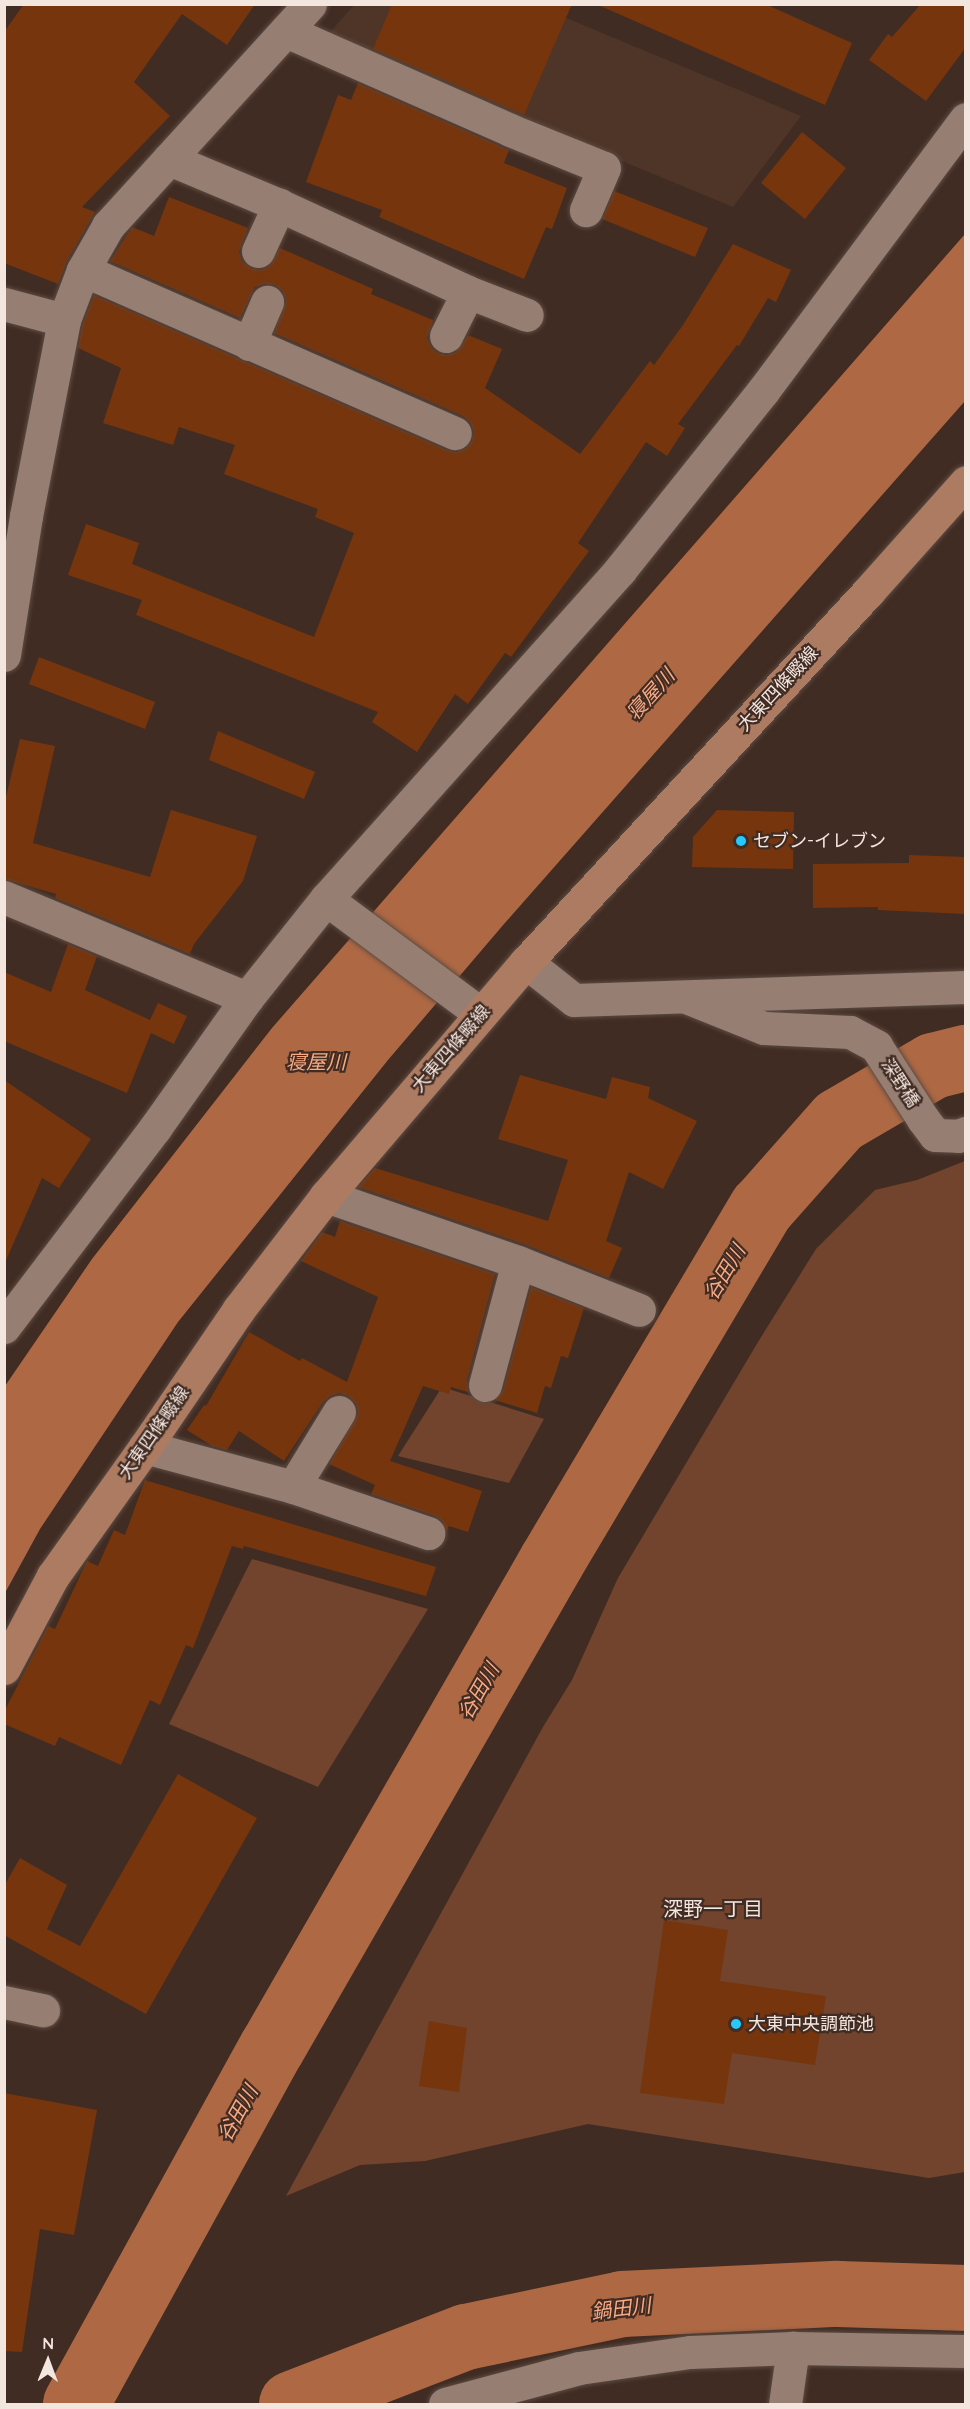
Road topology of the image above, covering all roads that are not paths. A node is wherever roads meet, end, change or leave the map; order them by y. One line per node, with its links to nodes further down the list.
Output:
1 (310, 4): 2 (street)
2 (286, 31): 4 (street); 6 (street)
3 (966, 119): 20 (street)
4 (169, 159): 5 (street); 8 (street)
5 (279, 205): 7 (street); 9 (street)
6 (586, 210)
7 (258, 251)
8 (83, 270): 13 (street); 15 (street)
9 (468, 292): 12 (street); 14 (street)
10 (267, 302): 15 (street)
11 (4, 304): 13 (street)
12 (527, 315)
13 (64, 320): 18 (street)
14 (446, 336)
15 (249, 344): 16 (street)
16 (455, 433)
17 (966, 482): 21 (main road, 大東四條畷線)
18 (4, 655)
19 (4, 897): 24 (street)
20 (334, 905): 24 (street); 25 (street)
21 (526, 962): 23 (street); 25 (main road, 大東四條畷線)
22 (966, 987): 23 (street)
23 (686, 997): 26 (street, 深野橋)
24 (247, 998): 30 (street)
25 (481, 1014): 27 (main road, 大東四條畷線)
26 (966, 1133)
27 (326, 1196): 28 (street); 33 (main road, 大東四條畷線)
28 (518, 1262): 29 (street); 31 (street)
29 (639, 1310)
30 (4, 1328)
31 (485, 1385)
32 (339, 1412): 34 (street)
33 (145, 1447): 34 (street); 36 (main road, 大東四條畷線)
34 (293, 1487): 35 (street)
35 (428, 1533)
36 (4, 1668)
37 (4, 2002): 38 (street)
38 (43, 2010)
39 (793, 2348): 40 (street); 41 (street); 42 (street)
40 (966, 2351)
41 (445, 2404)
42 (785, 2404)

